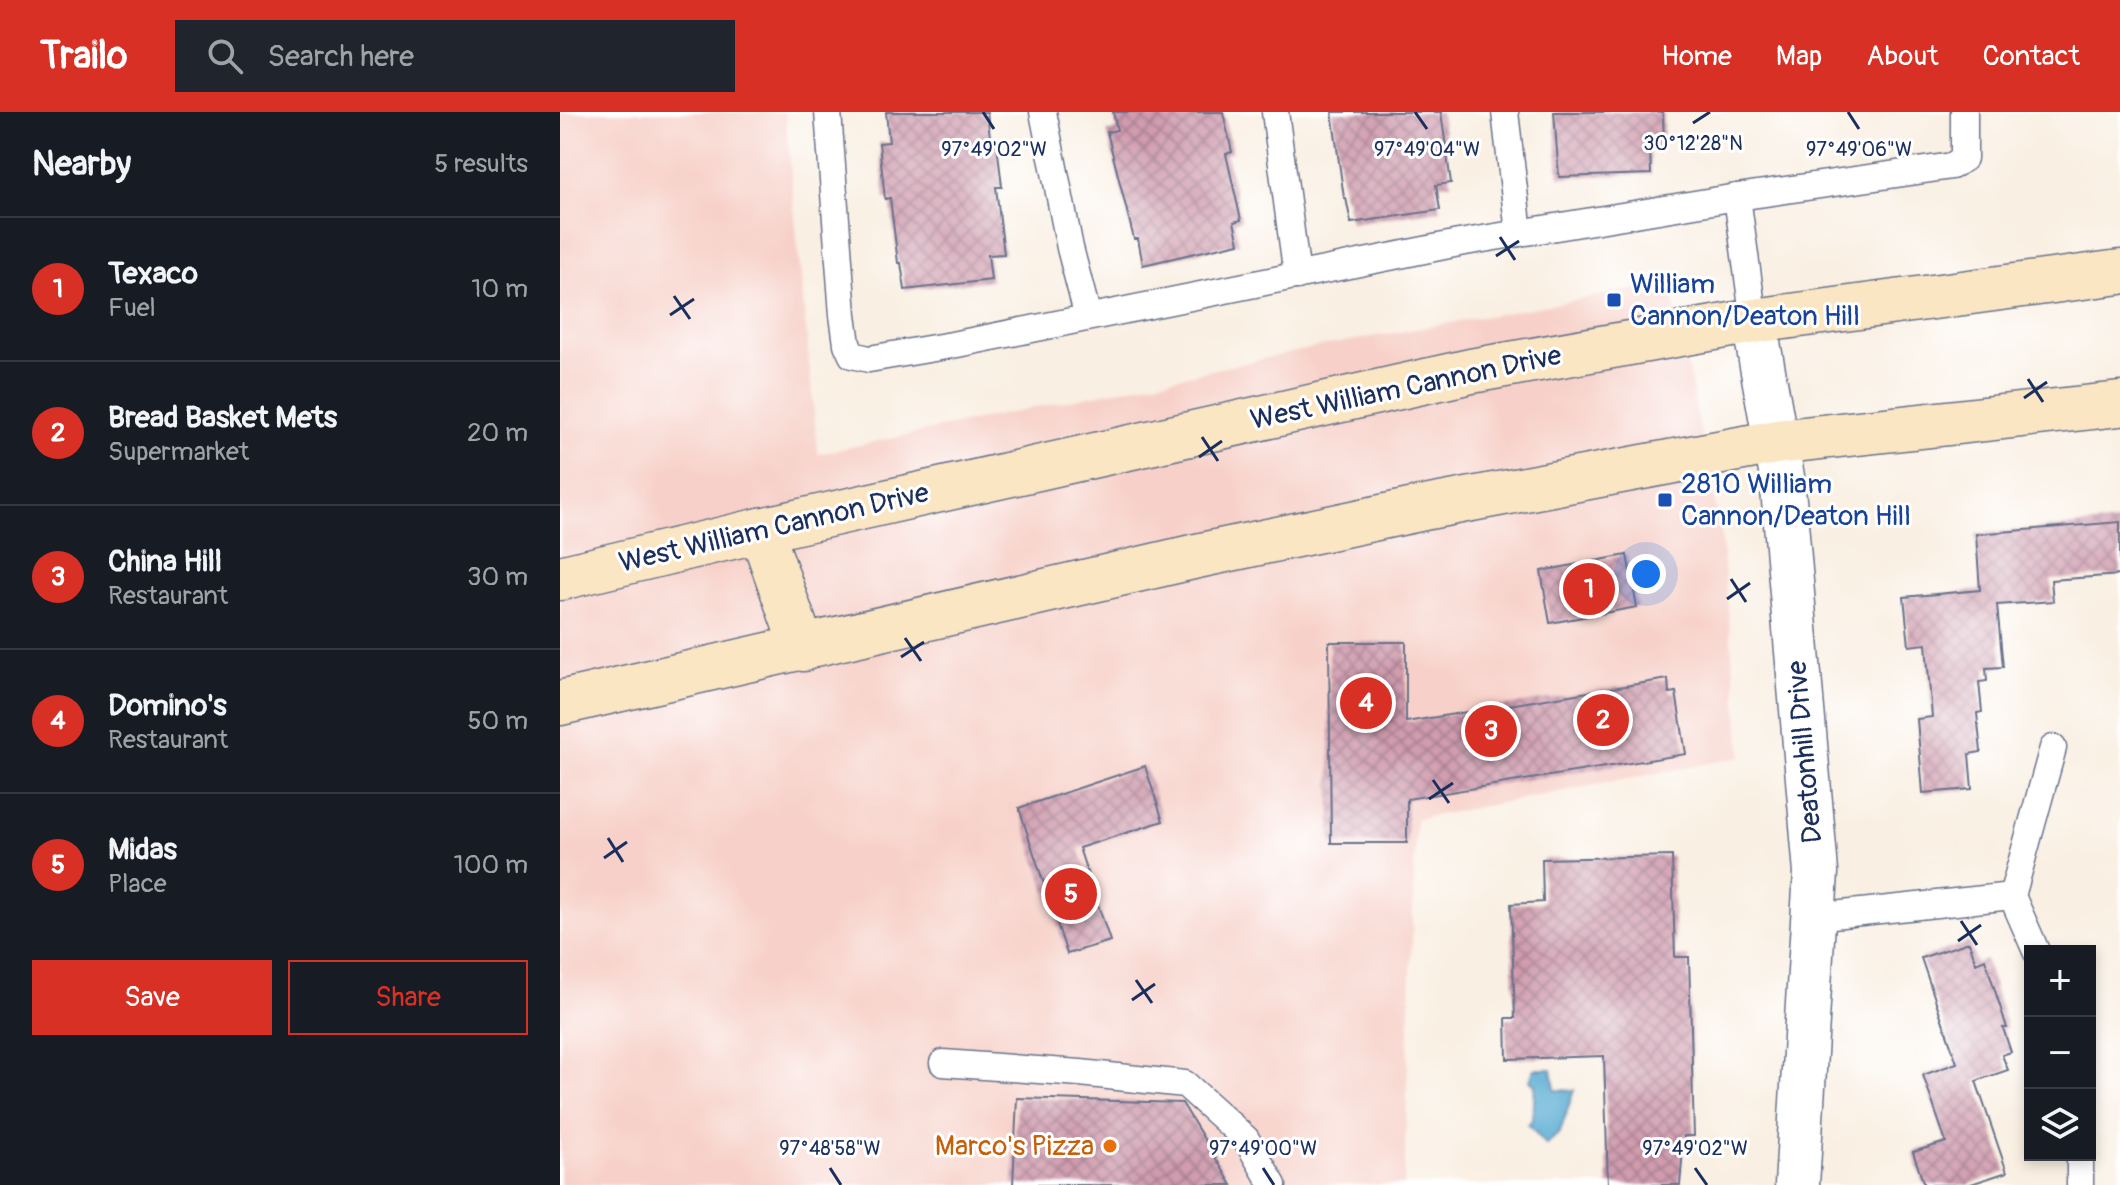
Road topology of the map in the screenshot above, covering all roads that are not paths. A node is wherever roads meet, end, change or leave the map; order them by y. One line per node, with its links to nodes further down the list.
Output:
1 (828, 112): 10 (lane)
2 (1043, 112): 10 (lane)
3 (1275, 112): 9 (lane)
4 (1505, 112): 7 (lane)
5 (1964, 112): 6 (lane)
6 (1737, 197): 7 (lane); 11 (lane)
7 (1519, 233): 9 (lane)
8 (2120, 272): 11 (main road, West William Cannon Drive)
9 (1297, 276): 10 (lane)
10 (1088, 317)
11 (1754, 321): 13 (street, Deatonhill Drive); 14 (main road, West William Cannon Drive)
12 (2120, 404): 13 (main road)
13 (1776, 442): 16 (main road); 20 (street, Deatonhill Drive)
14 (761, 530): 15 (main road, West William Cannon Drive); 16 (main road)
15 (560, 578)
16 (803, 649): 17 (main road)
17 (560, 703)
18 (2053, 748): 19 (lane)
19 (2012, 896): 20 (lane); 21 (lane)
20 (1814, 917): 25 (street, Deatonhill Drive)
21 (2033, 945)
22 (943, 1063): 24 (lane)
23 (2080, 1161): 26 (lane)
24 (1273, 1185)
25 (1797, 1185)
26 (2080, 1185)

